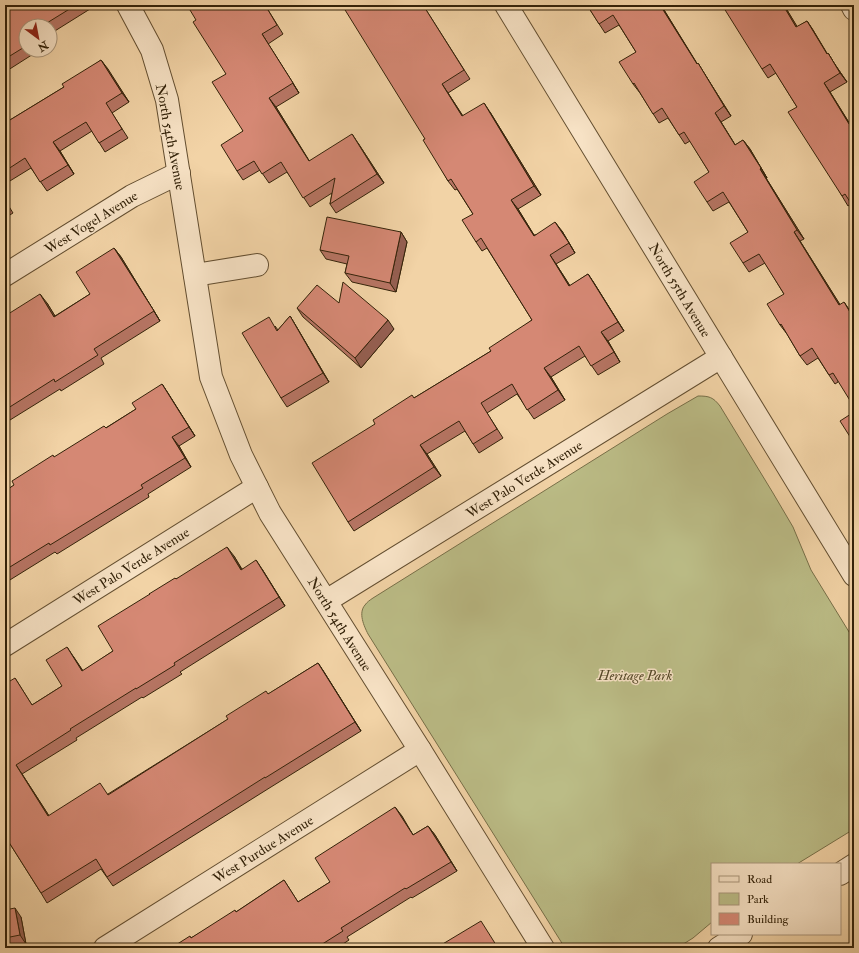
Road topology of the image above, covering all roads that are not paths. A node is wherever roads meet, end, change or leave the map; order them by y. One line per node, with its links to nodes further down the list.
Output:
1 (128, 5): 5 (street, North 54th Avenue)
2 (506, 5): 9 (street, North 55th Avenue)
3 (852, 5): 4 (street)
4 (854, 9)
5 (179, 173): 7 (street, West Vogel Avenue); 8 (street, North 54th Avenue)
6 (257, 265): 8 (street)
7 (5, 275)
8 (195, 275): 10 (street, North 54th Avenue)
9 (721, 357): 11 (street, North 55th Avenue); 12 (street, West Palo Verde Avenue)
10 (257, 487): 12 (street, North 54th Avenue); 13 (street, West Palo Verde Avenue)
11 (854, 574)
12 (326, 601): 14 (street, North 54th Avenue)
13 (5, 645)
14 (420, 750): 18 (street, West Purdue Avenue); 19 (street, North 54th Avenue)
15 (854, 865): 16 (street)
16 (841, 873)
17 (739, 935): 20 (street)
18 (105, 948)
19 (543, 948)
20 (719, 948)

